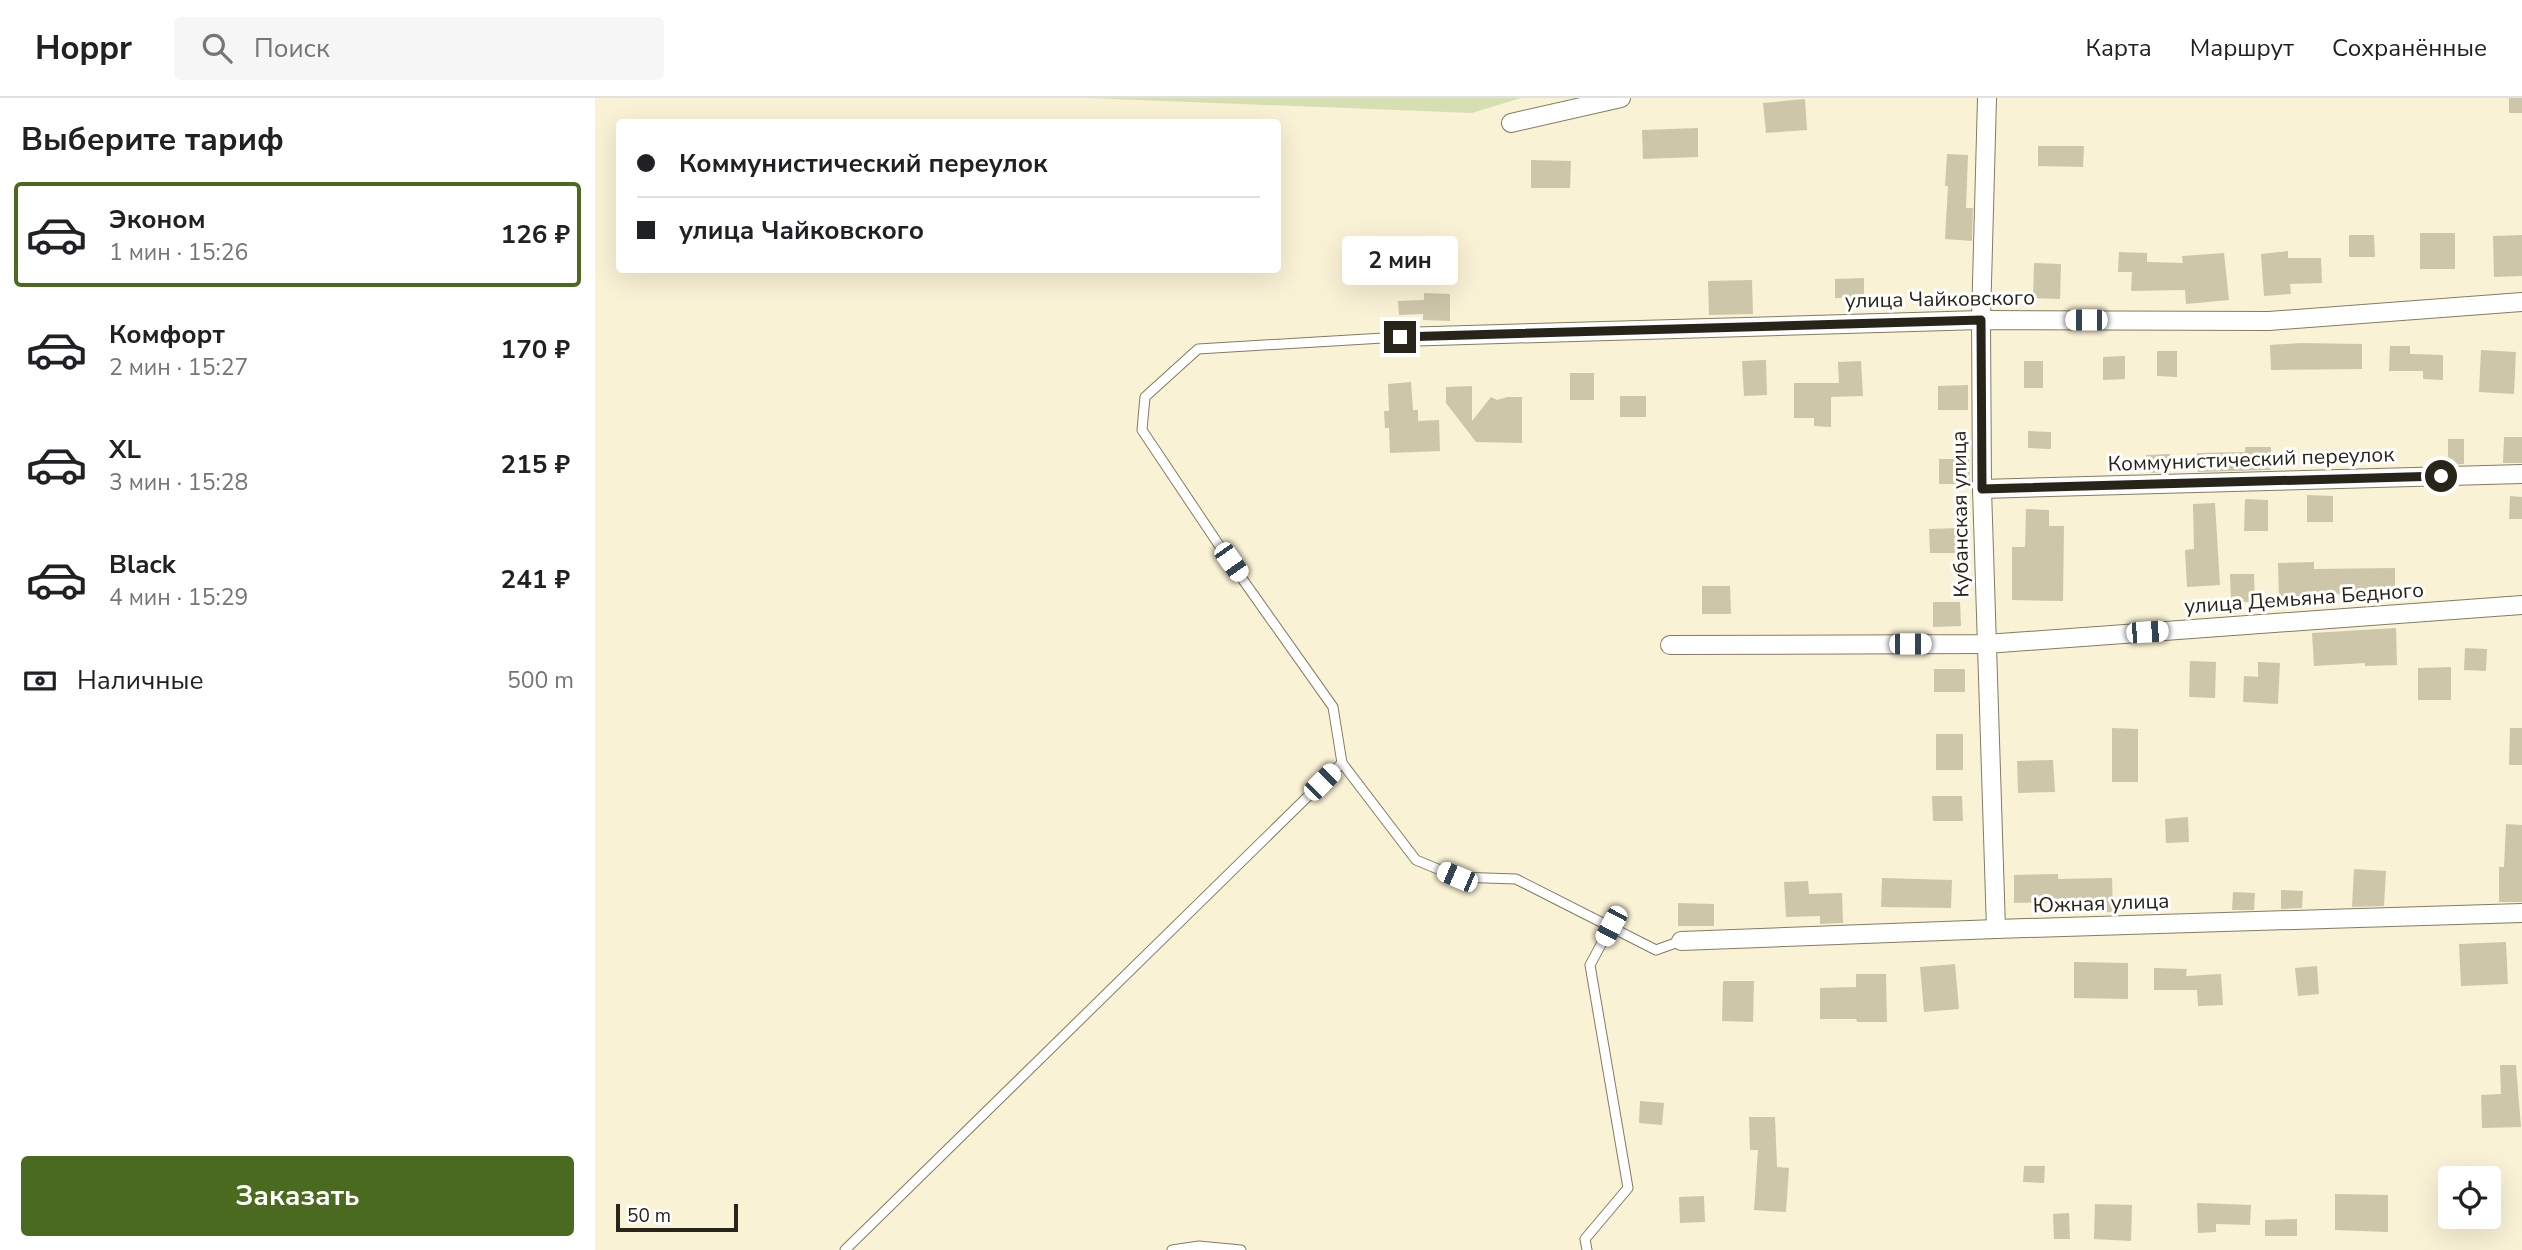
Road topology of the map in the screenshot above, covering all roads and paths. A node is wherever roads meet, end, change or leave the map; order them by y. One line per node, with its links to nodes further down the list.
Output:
1 (1621, 98): 3 (street)
2 (1987, 98): 5 (street, Кубанская улица)
3 (1511, 123)
4 (2522, 302): 5 (street, улица Чайковского)
5 (1981, 320): 6 (street, улица Чайковского); 8 (street, Кубанская улица)
6 (1400, 337): 12 (lane)
7 (2522, 474): 8 (street, Коммунистический переулок)
8 (1982, 489): 10 (street, Кубанская улица)
9 (2522, 605): 10 (street, улица Демьяна Бедного)
10 (1986, 644): 11 (street, улица Демьяна Бедного); 15 (street, Кубанская улица)
11 (1670, 645)
12 (1342, 762): 14 (lane); 17 (lane)
13 (2522, 913): 15 (street, Южная улица)
14 (1611, 926): 16 (lane); 20 (lane)
15 (1996, 929): 16 (street, Южная улица)
16 (1681, 941)
17 (845, 1250)
18 (1172, 1250): 19 (lane)
19 (1241, 1250)
20 (1587, 1250)

